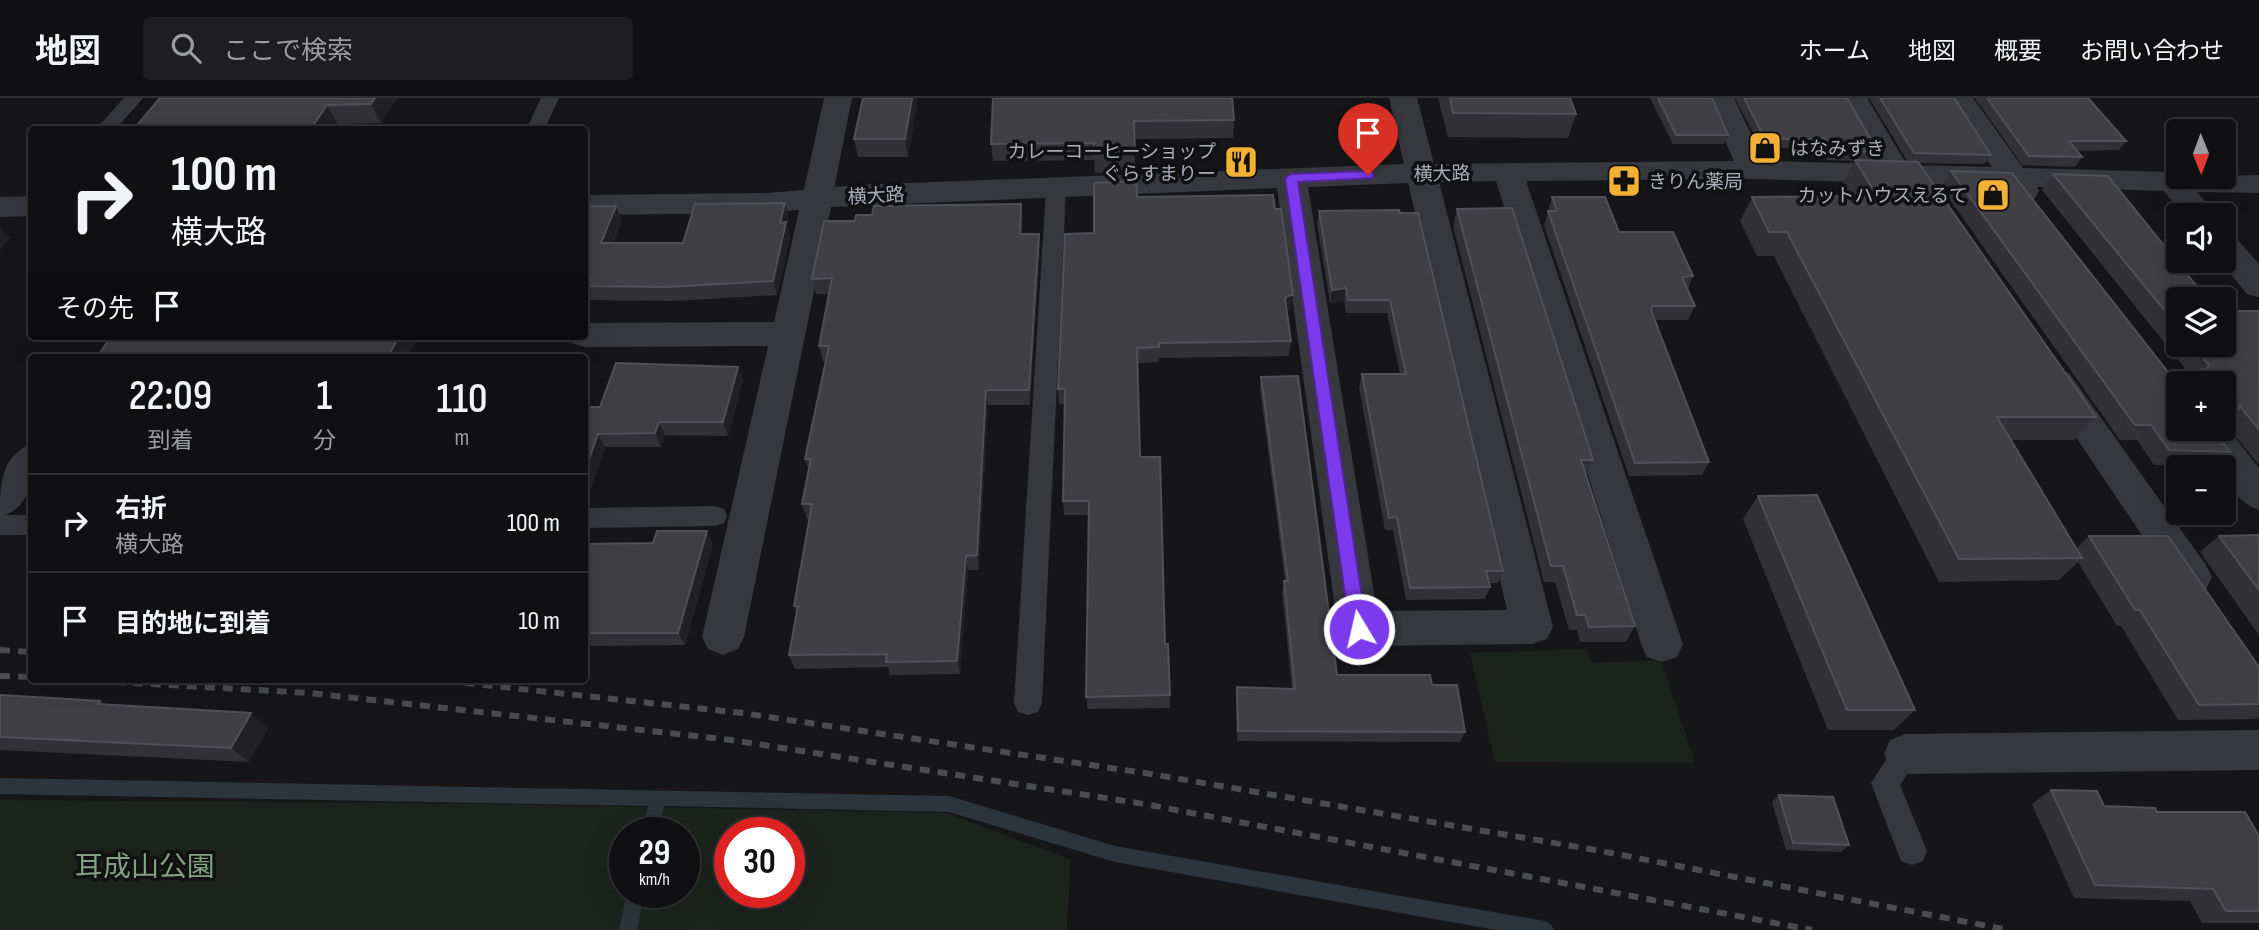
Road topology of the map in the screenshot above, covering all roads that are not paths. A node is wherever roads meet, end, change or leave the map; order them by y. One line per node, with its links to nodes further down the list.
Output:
1 (134, 98): 8 (lane)
2 (550, 98): 9 (lane)
3 (838, 98): 21 (street)
4 (1403, 98): 12 (street)
5 (1720, 98): 10 (street)
6 (1853, 98): 13 (street)
7 (1959, 98): 14 (street)
8 (108, 126)
9 (537, 126)
10 (1753, 170): 11 (street, 横大路); 13 (street, 横大路)
11 (1508, 172): 12 (street, 横大路); 43 (street)
12 (1419, 173): 15 (street, 横大路); 15 (street)
13 (1906, 176): 14 (street, 横大路); 26 (street)
14 (2012, 177): 16 (street, 横大路); 27 (street)
15 (1291, 178): 19 (street, 横大路)
16 (2166, 181)
17 (2236, 183): 18 (street, 横大路)
18 (2259, 184)
19 (1056, 189): 21 (street, 横大路); 44 (lane)
20 (2179, 189): 22 (street)
21 (817, 199): 23 (street, 横大路); 30 (street)
22 (2190, 203)
23 (588, 205)
24 (28, 206): 25 (street)
25 (0, 207)
26 (1939, 210)
27 (2046, 220)
28 (2236, 258): 29 (street)
29 (2259, 286)
30 (788, 334): 31 (street); 42 (street)
31 (588, 335)
32 (2040, 357): 41 (street)
33 (2217, 441): 35 (street)
34 (28, 464): 36 (street)
35 (2259, 495)
36 (0, 502)
37 (715, 516): 38 (lane)
38 (588, 518)
39 (0, 525): 40 (lane)
40 (28, 525)
41 (2212, 606)
42 (723, 637)
43 (1662, 644)
44 (1028, 703)
45 (2259, 750): 46 (street)
46 (1906, 754): 47 (lane)
47 (1912, 851)

